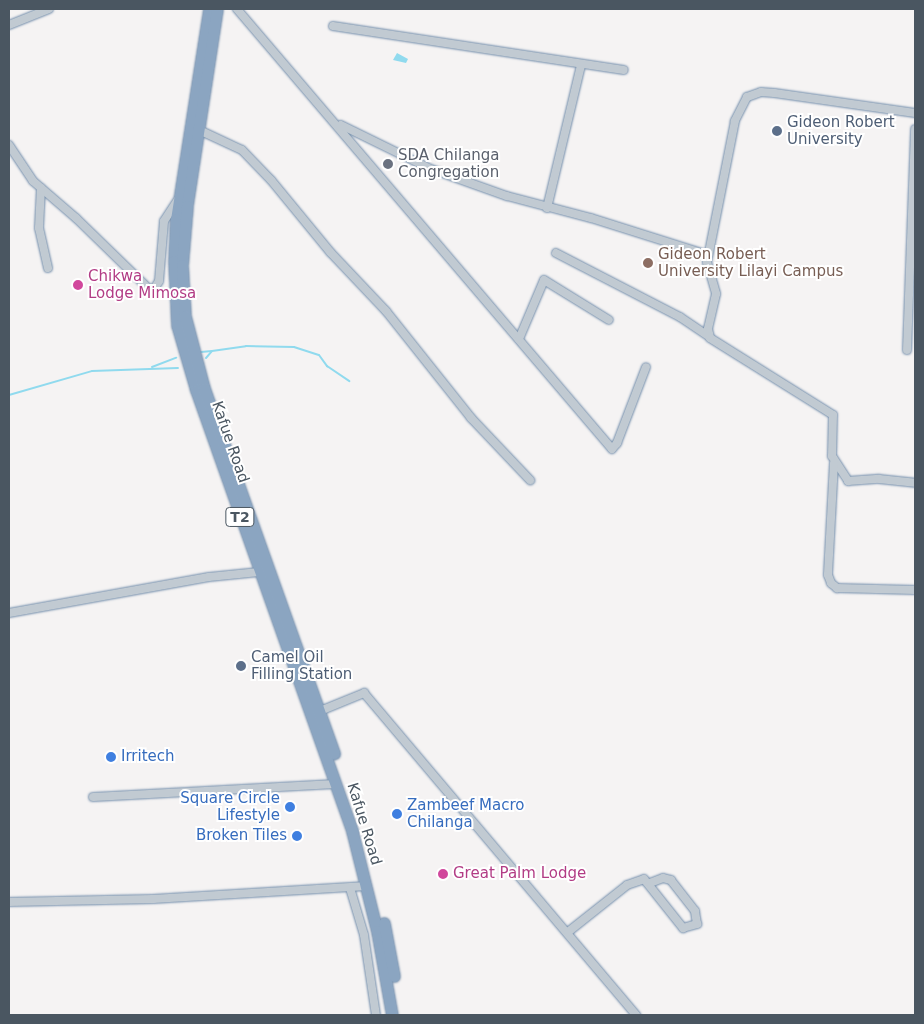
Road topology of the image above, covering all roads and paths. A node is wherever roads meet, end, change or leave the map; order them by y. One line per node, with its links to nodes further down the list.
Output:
1 (49, 9): 5 (street)
2 (208, 9): 15 (highway, Kafue Road / T2)
3 (217, 9): 12 (highway, Kafue Road / T2)
4 (237, 9): 10 (street)
5 (9, 26)
6 (333, 26): 7 (street)
7 (581, 65): 8 (street); 16 (street)
8 (624, 70)
9 (915, 113): 18 (street)
10 (337, 123): 16 (street); 22 (street)
11 (915, 129): 23 (street)
12 (198, 130): 26 (street); 31 (highway, Kafue Road / T2)
13 (9, 145): 14 (street)
14 (41, 188): 15 (street); 19 (street)
15 (180, 198): 28 (highway, Kafue Road / T2)
16 (547, 208): 18 (street)
17 (556, 253): 21 (street)
18 (708, 255): 21 (street)
19 (48, 268)
20 (609, 320): 22 (street)
21 (708, 336): 25 (street)
22 (519, 339): 24 (street)
23 (907, 350)
24 (646, 367)
25 (834, 462): 27 (street); 29 (street)
26 (530, 480)
27 (915, 483)
28 (259, 572): 30 (street); 32 (highway, Kafue Road / T2)
29 (915, 590)
30 (9, 613)
31 (320, 711): 38 (street); 43 (highway, Kafue Road / T2)
32 (336, 784): 33 (street); 35 (highway, Kafue Road / T2)
33 (93, 797)
34 (650, 883): 34 (street); 38 (street)
35 (367, 886): 36 (street); 39 (highway, Kafue Road / T2)
36 (350, 888): 37 (street); 40 (street)
37 (9, 902)
38 (568, 932): 44 (street)
39 (388, 989): 40 (street); 42 (highway, Kafue Road / T2)
40 (372, 991): 41 (street)
41 (376, 1015)
42 (392, 1015)
43 (399, 1015)
44 (636, 1015)

